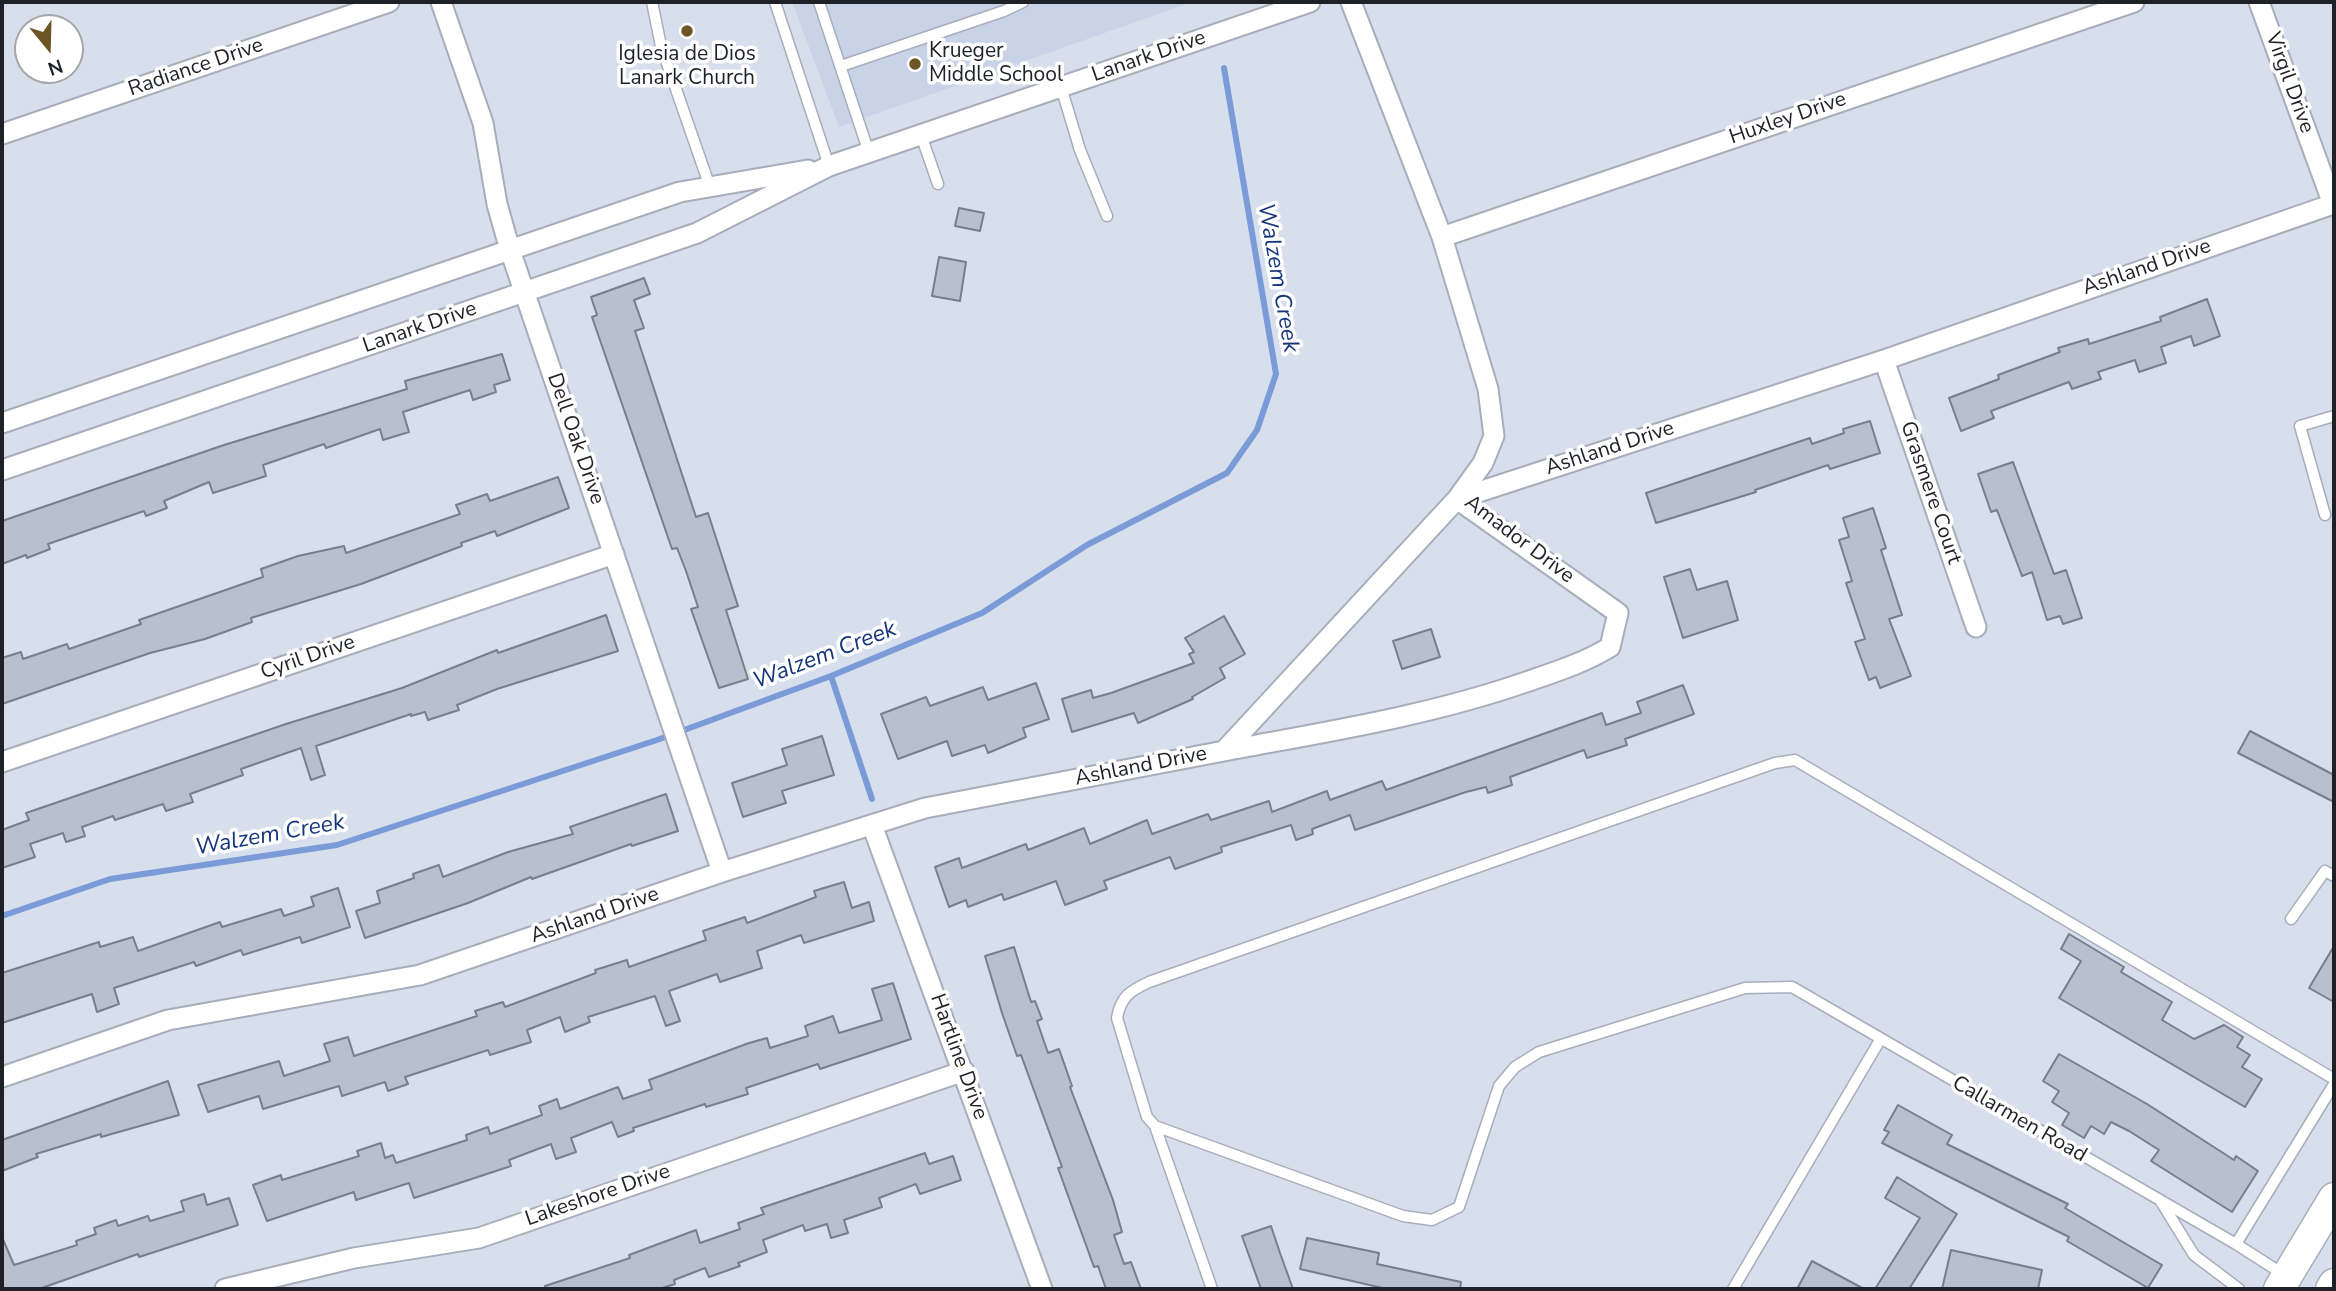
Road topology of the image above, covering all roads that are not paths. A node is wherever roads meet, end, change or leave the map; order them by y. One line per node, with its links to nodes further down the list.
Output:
1 (389, 2): 14 (street, Radiance Drive)
2 (441, 2): 23 (street, Dell Oak Drive)
3 (652, 2): 19 (lane)
4 (775, 2): 17 (lane)
5 (832, 2): 11 (lane)
6 (1023, 2): 12 (lane)
7 (1310, 2): 13 (street, Lanark Drive)
8 (1351, 2): 22 (street, Amador Drive)
9 (2134, 2): 22 (street, Huxley Drive)
10 (2259, 2): 20 (street, Virgil Drive)
11 (820, 4): 12 (lane)
12 (841, 66): 16 (lane)
13 (1061, 87): 15 (street, Lanark Drive); 21 (lane)
14 (2, 134)
15 (921, 135): 16 (street, Lanark Drive); 18 (lane)
16 (869, 153): 17 (street, Lanark Drive)
17 (830, 166): 19 (street, Lanark Drive); 24 (street, Lanark Drive)
18 (938, 184)
19 (710, 187): 23 (street, Lanark Drive)
20 (2333, 204): 25 (street, Ashland Drive)
21 (1107, 216)
22 (1442, 237): 29 (street, Amador Drive)
23 (510, 250): 24 (street, Dell Oak Drive); 27 (street, Lanark Drive)
24 (524, 292): 28 (street, Lanark Drive); 31 (street, Dell Oak Drive)
25 (1884, 360): 29 (street, Ashland Drive); 32 (street, Grasmere Court)
26 (2334, 416): 30 (lane)
27 (2, 423)
28 (2, 470)
29 (1457, 499): 33 (street, Ashland Drive); 33 (street, Amador Drive)
30 (2325, 515)
31 (614, 554): 34 (street, Cyril Drive); 36 (street, Dell Oak Drive)
32 (1976, 626)
33 (1224, 751): 35 (street, Ashland Drive)
34 (2, 762)
35 (872, 825): 36 (street, Ashland Drive); 40 (street, Hartline Drive)
36 (722, 872): 41 (street, Ashland Drive)
37 (2334, 876): 38 (lane)
38 (2291, 919)
39 (1880, 1041): 43 (lane, Callarmen Road); 45 (lane, Callarmen Road); 52 (lane)
40 (964, 1071): 49 (street, Lakeshore Drive); 50 (street, Hartline Drive)
41 (2, 1077)
42 (2334, 1081): 43 (lane); 46 (lane)
43 (1155, 1126): 51 (lane)
44 (2334, 1198): 47 (main road)
45 (2160, 1200): 46 (lane, Callarmen Road); 53 (lane)
46 (2236, 1244): 47 (lane, Callarmen Road)
47 (2283, 1283)
48 (2334, 1284): 54 (main road)
49 (225, 1289)
50 (1042, 1289)
51 (1212, 1289)
52 (1733, 1289)
53 (2239, 1289)
54 (2331, 1289)

